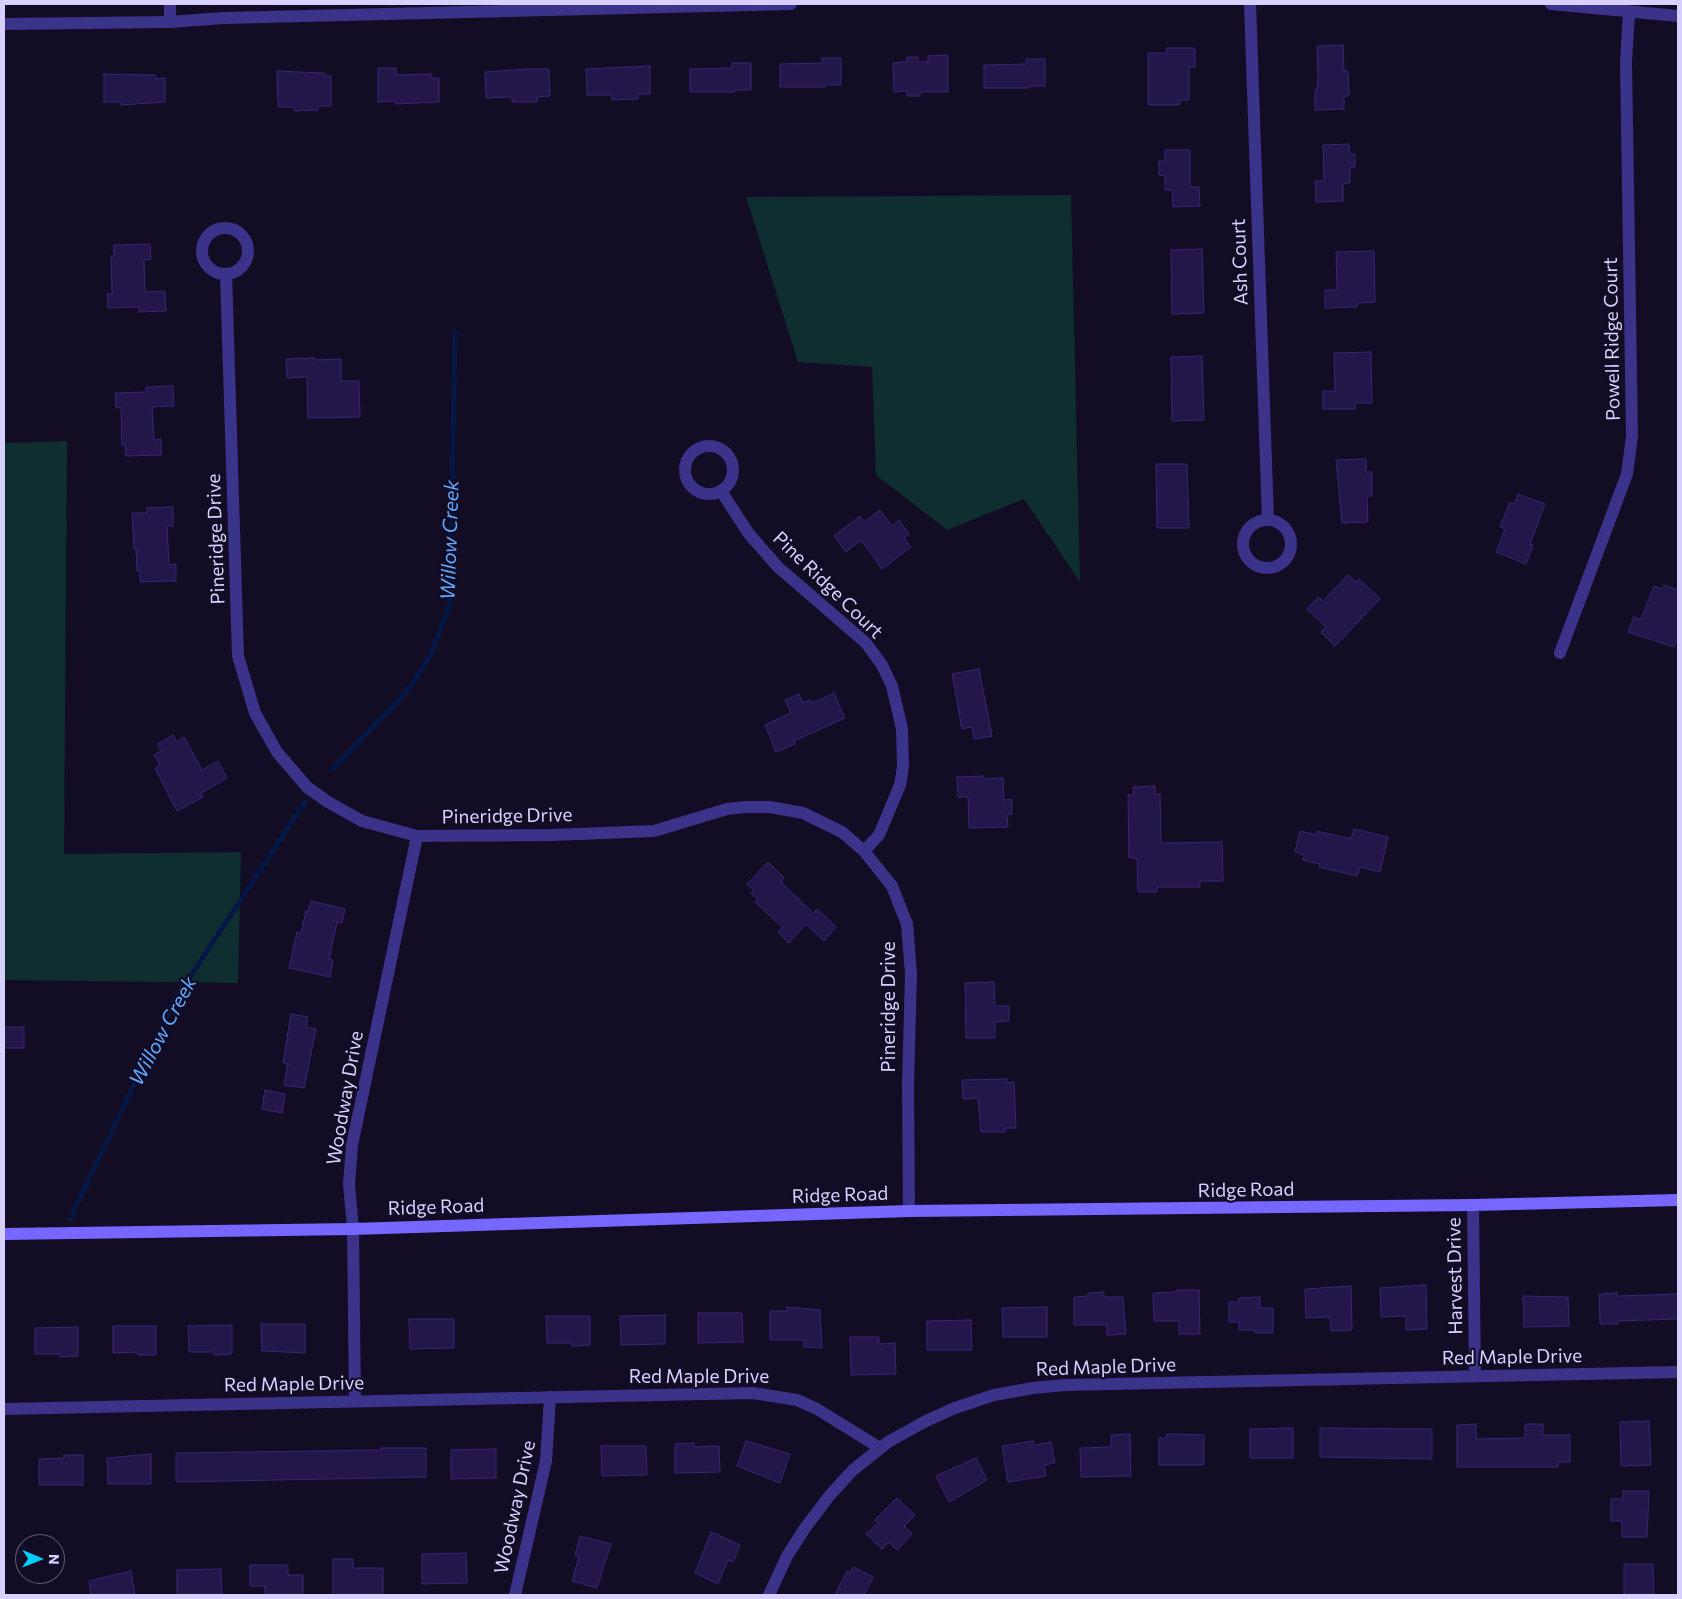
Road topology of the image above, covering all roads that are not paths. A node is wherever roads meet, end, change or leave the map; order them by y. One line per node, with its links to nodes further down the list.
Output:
1 (170, 4): 7 (street)
2 (791, 4): 7 (street)
3 (1250, 4): 11 (street, Ash Court)
4 (1551, 4): 5 (street)
5 (1629, 12): 6 (street); 12 (street, Powell Ridge Court)
6 (1678, 16)
7 (170, 22): 8 (street)
8 (4, 24)
9 (226, 274): 13 (street, Pineridge Drive)
10 (721, 491): 14 (street, Pine Ridge Court)
11 (1268, 520)
12 (1560, 653)
13 (417, 836): 14 (street, Pineridge Drive); 18 (street, Woodway Drive)
14 (864, 851): 17 (street, Pineridge Drive)
15 (1678, 1200): 16 (street, Ridge Road)
16 (1473, 1205): 17 (street, Ridge Road); 21 (street, Harvest Drive)
17 (909, 1211): 18 (street, Ridge Road)
18 (353, 1229): 19 (street, Ridge Road); 23 (street, Woodway Drive)
19 (4, 1234)
20 (1678, 1372): 21 (street, Red Maple Drive)
21 (1475, 1376): 25 (street, Red Maple Drive)
22 (550, 1397): 23 (street, Red Maple Drive); 25 (street, Red Maple Drive); 26 (street, Woodway Drive)
23 (355, 1401): 24 (street, Red Maple Drive)
24 (4, 1410)
25 (880, 1448): 27 (street)
26 (515, 1595)
27 (769, 1595)

